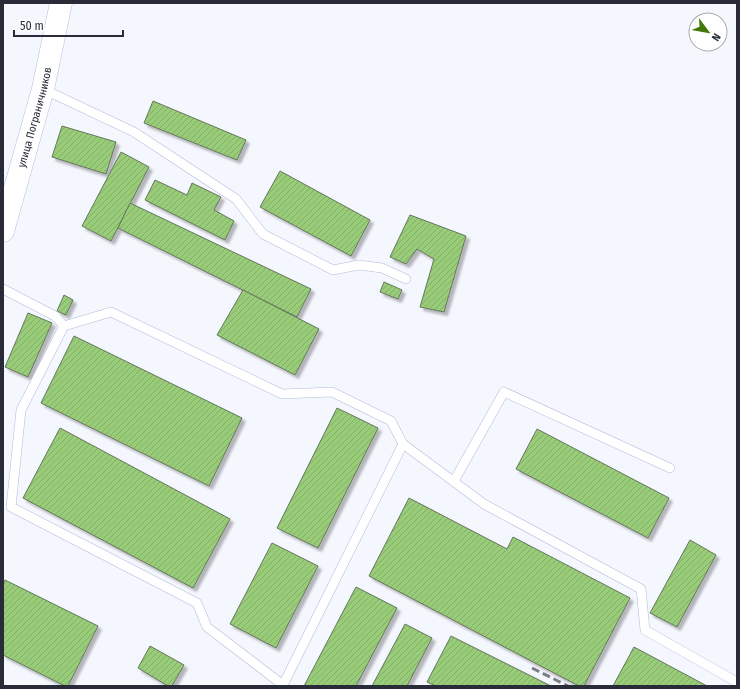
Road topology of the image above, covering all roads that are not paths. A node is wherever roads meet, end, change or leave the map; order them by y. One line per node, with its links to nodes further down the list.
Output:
1 (61, 3): 2 (main road, улица Пограничников)
2 (43, 89): 3 (main road, улица Пограничников); 4 (lane)
3 (3, 231)
4 (406, 279)
5 (3, 289): 6 (lane)
6 (64, 326): 7 (lane); 11 (lane)
7 (402, 444): 9 (lane); 11 (lane)
8 (670, 468): 9 (lane)
9 (454, 481): 10 (lane)
10 (735, 681)
11 (284, 685)

